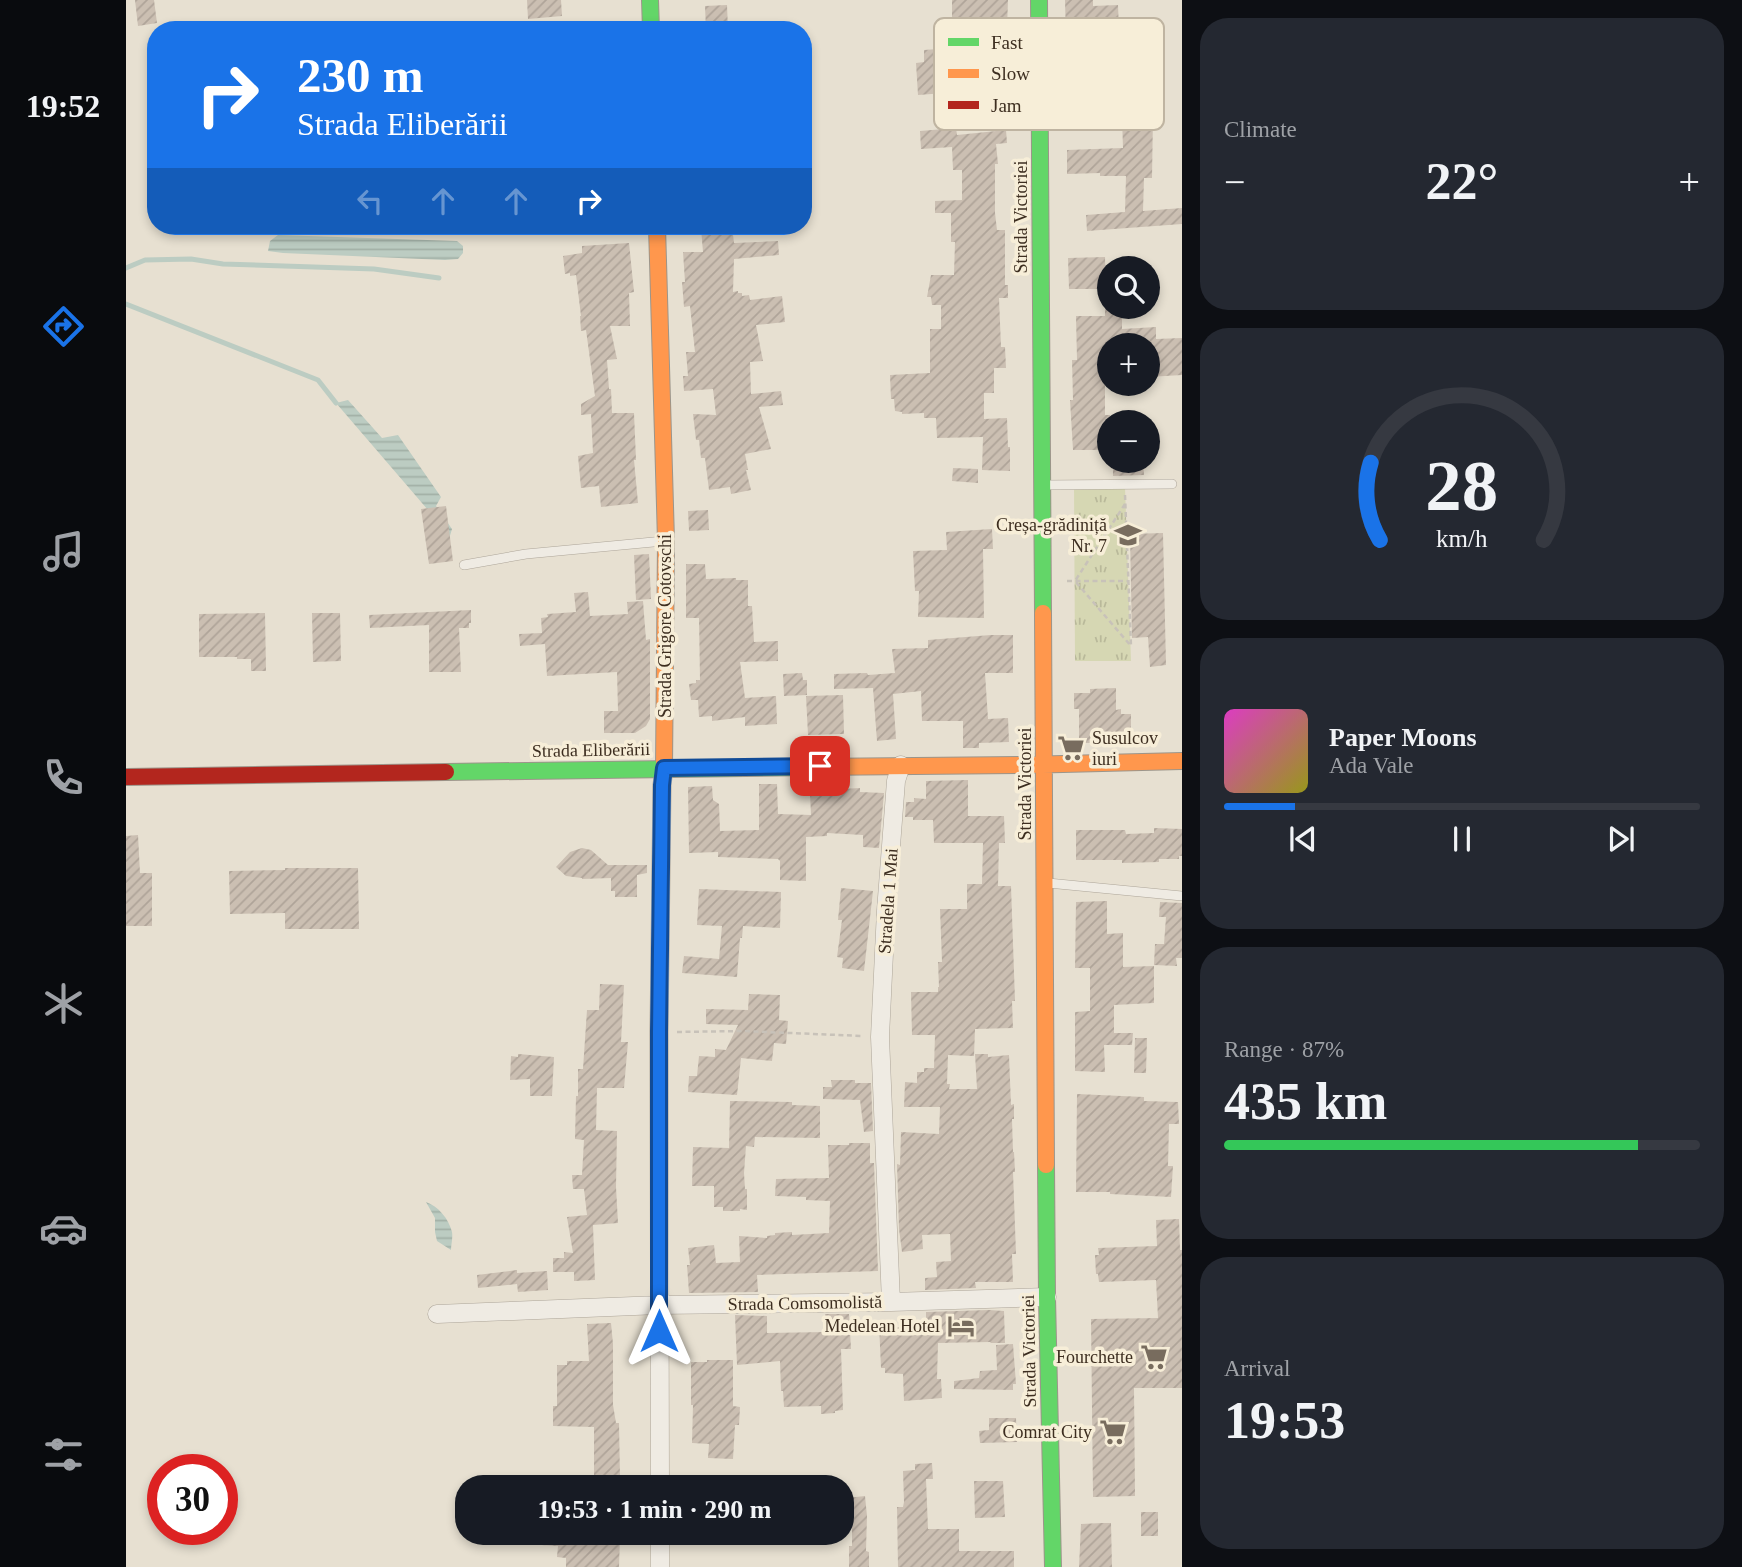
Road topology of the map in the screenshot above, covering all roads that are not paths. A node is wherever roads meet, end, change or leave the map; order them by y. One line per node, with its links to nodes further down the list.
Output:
1 (650, 0): 4 (street)
2 (1039, 0): 3 (street, Strada Victoriei)
3 (1039, 18)
4 (650, 21)
5 (1040, 130): 8 (street, Strada Victoriei)
6 (657, 235): 9 (street, Strada Grigore Cotovschi)
7 (1172, 484): 8 (lane)
8 (1042, 485): 12 (street, Strada Victoriei)
9 (666, 541): 10 (lane); 14 (street, Strada Grigore Cotovschi)
10 (464, 565)
11 (1182, 761): 12 (street, Strada Eliberării)
12 (1044, 764): 13 (street, Strada Eliberării); 16 (street, Strada Victoriei)
13 (901, 765): 14 (street, Strada Eliberării); 19 (street, Stradela 1 Mai)
14 (664, 768): 15 (street, Strada Eliberării); 20 (street, Strada Grigore Cotovschi)
15 (126, 777)
16 (1045, 883): 17 (lane); 18 (street, Strada Victoriei)
17 (1182, 896)
18 (1047, 1297): 19 (street, Strada Comsomolistă); 25 (street, Strada Victoriei)
19 (891, 1302): 20 (street, Strada Comsomolistă)
20 (659, 1305): 21 (street, Strada Comsomolistă); 22 (street, Strada Grigore Cotovschi)
21 (436, 1314)
22 (660, 1475)
23 (660, 1545): 24 (street)
24 (660, 1567)
25 (1053, 1567)

